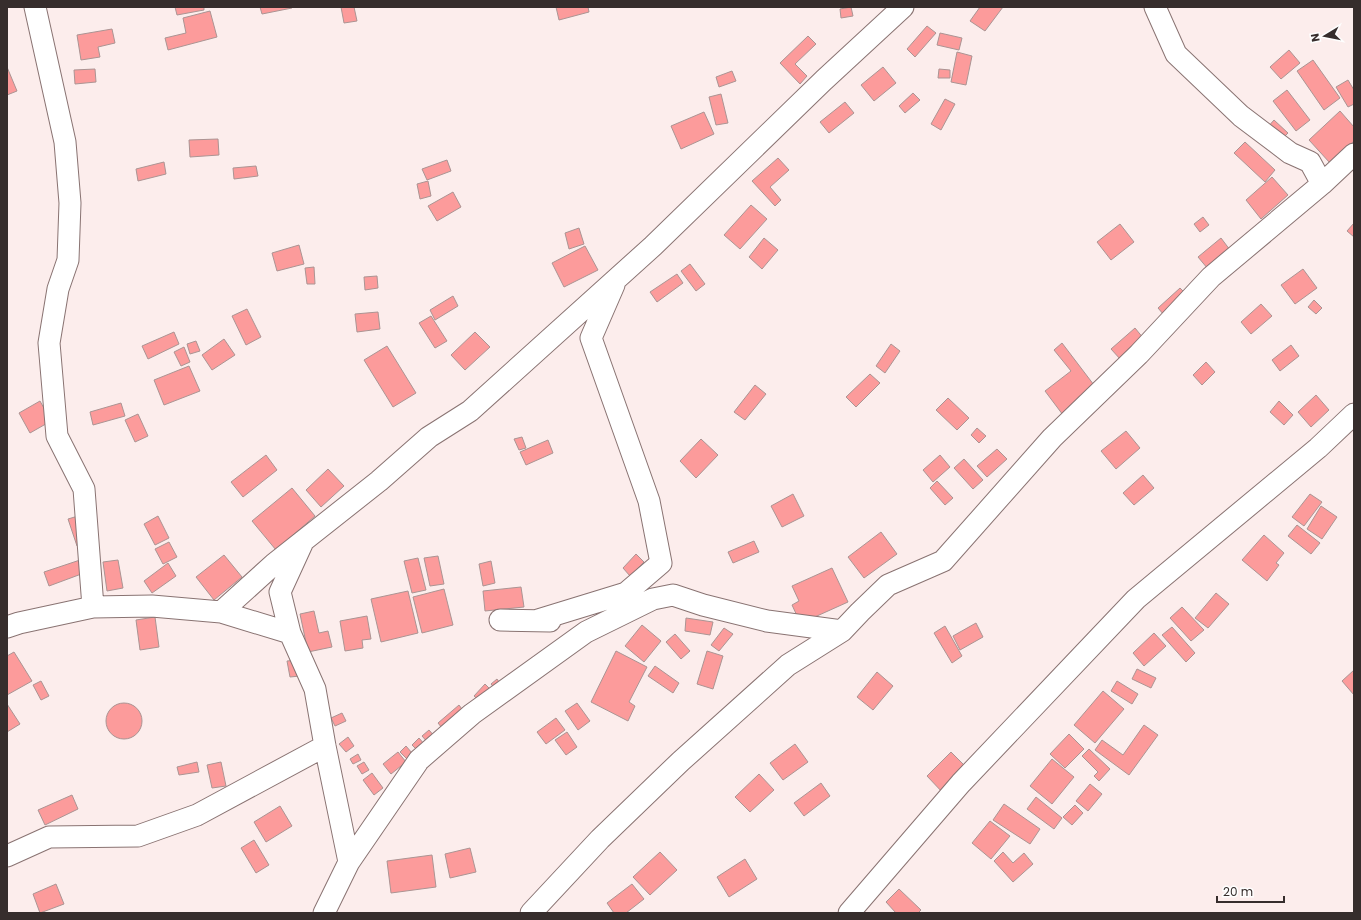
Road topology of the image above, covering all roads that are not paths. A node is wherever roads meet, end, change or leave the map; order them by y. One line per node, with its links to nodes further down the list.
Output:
1 (35, 7): 9 (street)
2 (903, 7): 6 (street)
3 (1155, 7): 5 (street)
4 (1354, 154): 5 (street)
5 (1322, 184): 15 (street)
6 (617, 279): 8 (street); 12 (street)
7 (1354, 414): 22 (street)
8 (303, 541): 10 (street); 16 (street)
9 (93, 607): 10 (street); 14 (street)
10 (221, 612): 16 (street)
11 (500, 620): 12 (street)
12 (538, 620): 13 (street)
13 (601, 624): 15 (street); 19 (street)
14 (7, 627)
15 (842, 631): 21 (street)
16 (290, 634): 17 (street)
17 (325, 746): 18 (street); 19 (street)
18 (7, 856)
19 (349, 862): 20 (street)
20 (324, 913)
21 (530, 913)
22 (849, 913)

